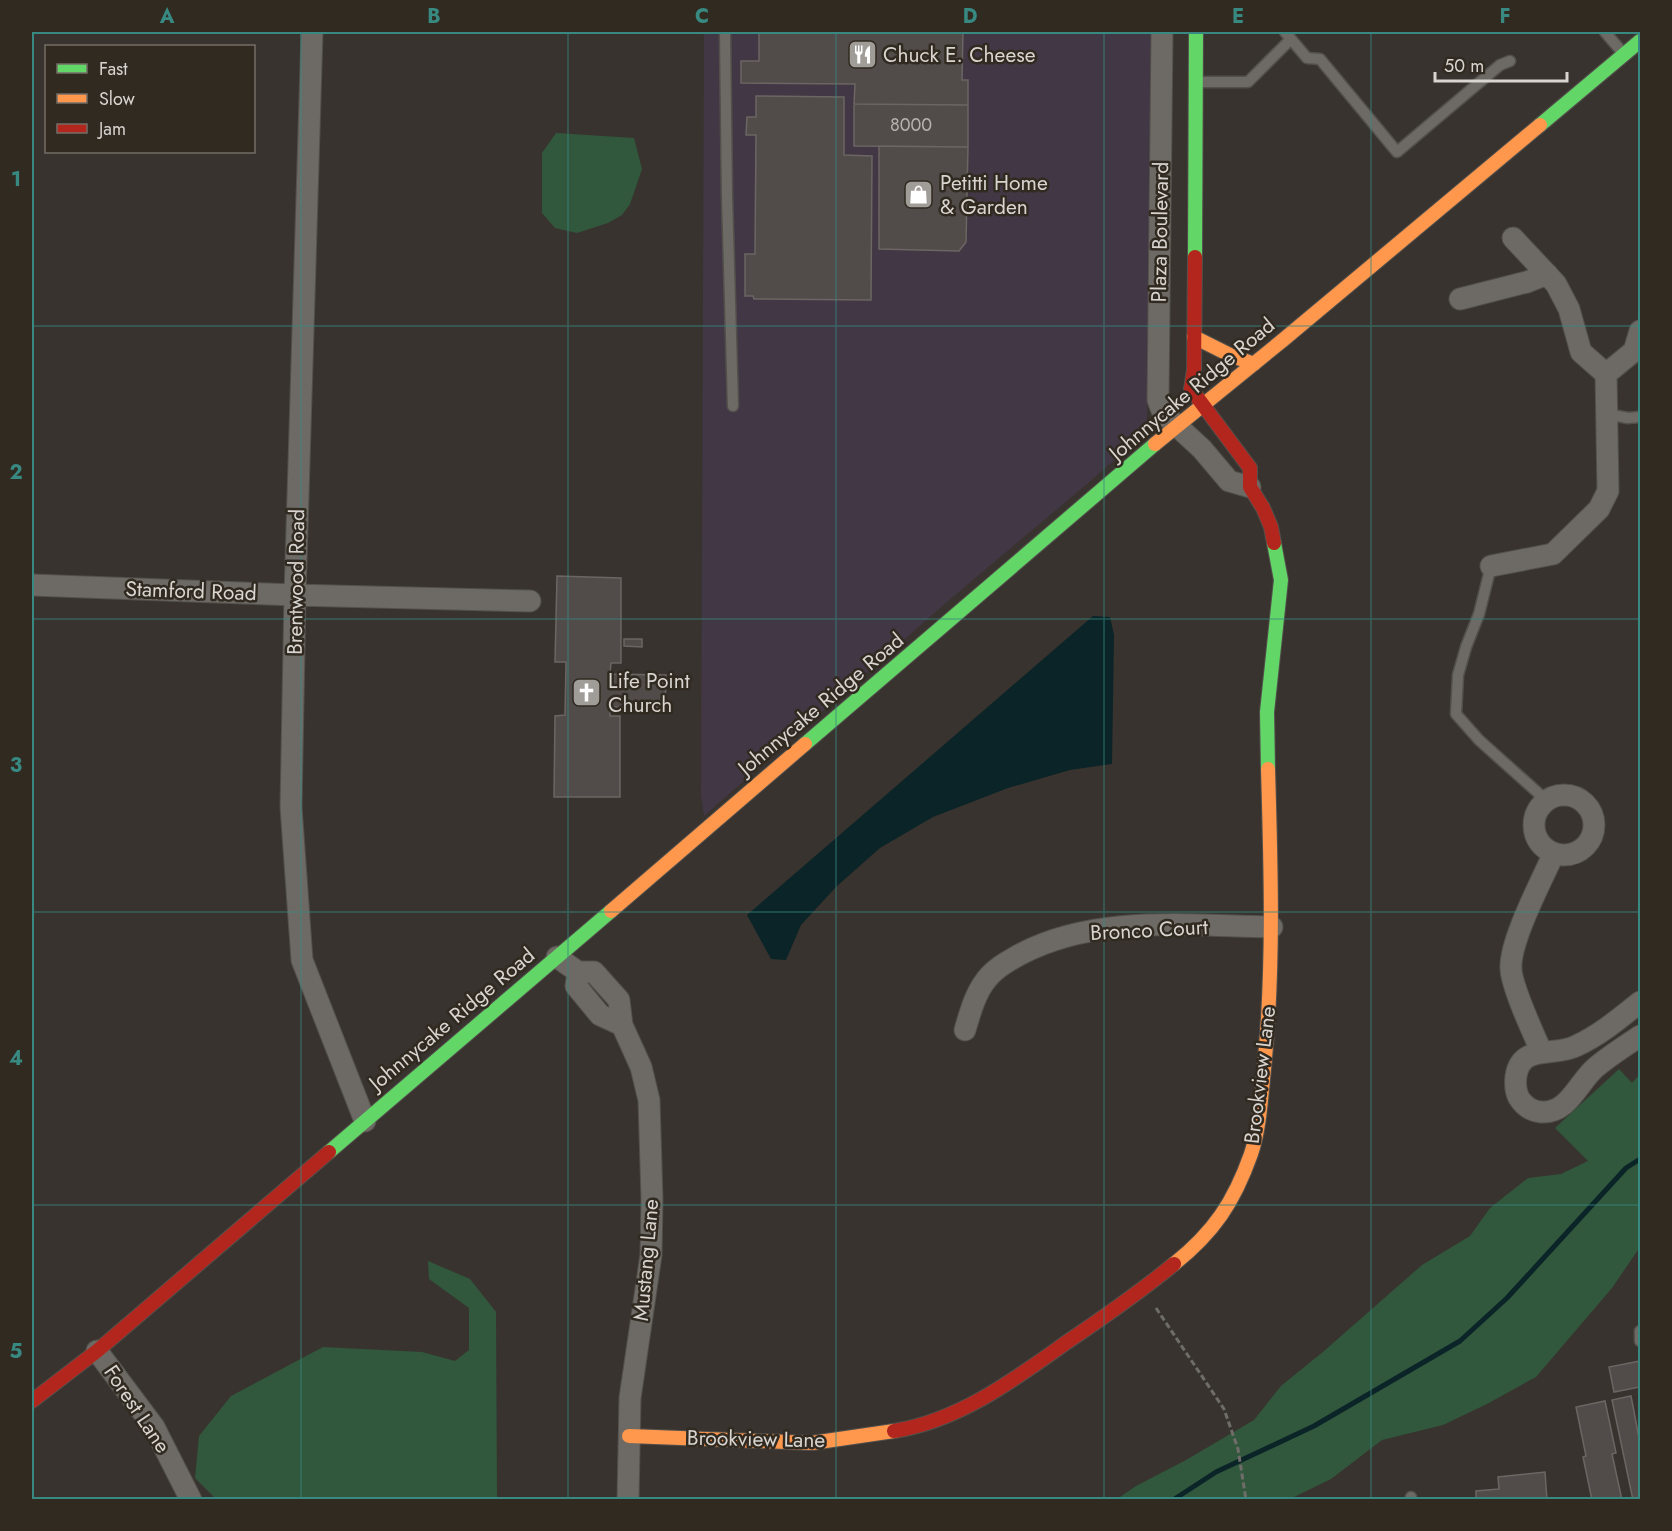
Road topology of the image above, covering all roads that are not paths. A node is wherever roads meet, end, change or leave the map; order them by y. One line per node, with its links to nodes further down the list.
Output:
1 (312, 32): 27 (street, Brentwood Road)
2 (725, 32): 20 (lane)
3 (1162, 32): 23 (street, Plaza Boulevard)
4 (1196, 32): 10 (main road, Plaza Boulevard)
5 (1605, 32): 8 (lane)
6 (1288, 35): 9 (lane); 10 (lane)
7 (1641, 41): 8 (main road, Johnnycake Ridge Road)
8 (1624, 55): 17 (main road, Johnnycake Ridge Road)
9 (1510, 61)
10 (1196, 82): 15 (main road, Plaza Boulevard)
11 (1513, 238): 12 (street)
12 (1547, 274): 13 (street); 18 (street)
13 (1460, 299)
14 (1641, 331): 16 (street)
15 (1194, 337): 17 (main road); 19 (main road, Plaza Boulevard)
16 (1637, 353): 18 (street)
17 (1254, 363): 19 (main road, Johnnycake Ridge Road)
18 (1606, 374): 21 (street)
19 (1202, 404): 23 (main road, Johnnycake Ridge Road); 24 (main road, Brookview Lane)
20 (733, 406)
21 (1607, 414): 22 (lane); 25 (street)
22 (1641, 417)
23 (1175, 427): 24 (street); 32 (main road, Johnnycake Ridge Road)
24 (1250, 487): 31 (main road, Brookview Lane)
25 (1491, 566): 29 (lane)
26 (32, 585): 27 (street, Stamford Road)
27 (295, 595): 28 (street, Stamford Road); 37 (street, Brentwood Road)
28 (530, 601)
29 (1546, 800): 30 (street); 30 (street)
30 (1554, 853): 36 (street)
31 (1272, 927): 34 (street, Bronco Court); 42 (main road, Brookview Lane)
32 (557, 957): 37 (main road, Johnnycake Ridge Road); 42 (street, Mustang Lane)
33 (1641, 1002): 36 (street)
34 (965, 1030)
35 (1641, 1036): 36 (street)
36 (1541, 1051)
37 (365, 1121): 40 (main road, Johnnycake Ridge Road)
38 (1641, 1331): 39 (lane)
39 (1641, 1341)
40 (97, 1351): 41 (main road, Johnnycake Ridge Road); 43 (street, Forest Lane)
41 (32, 1401)
42 (629, 1437): 44 (street, Mustang Lane)
43 (191, 1500)
44 (628, 1500)

